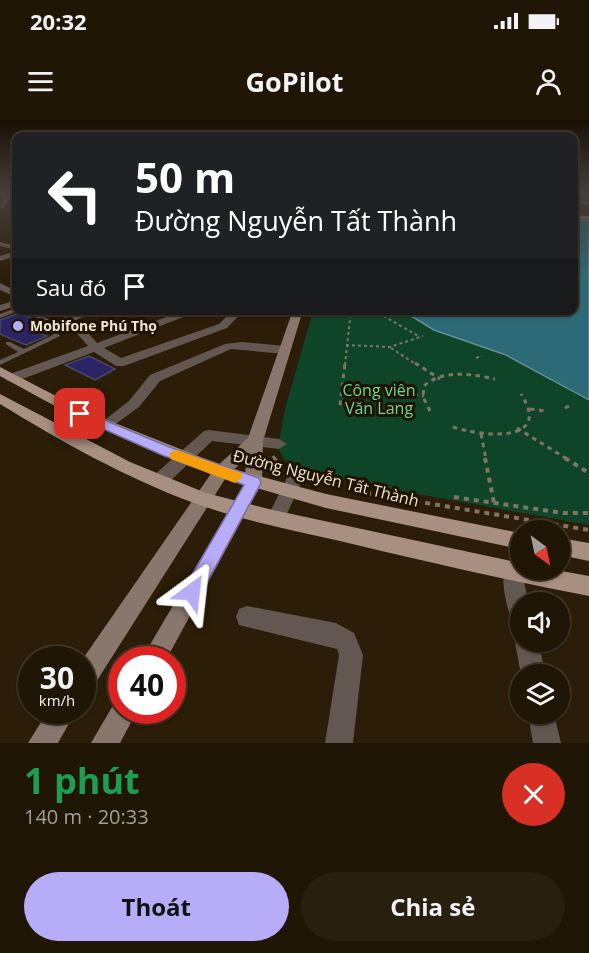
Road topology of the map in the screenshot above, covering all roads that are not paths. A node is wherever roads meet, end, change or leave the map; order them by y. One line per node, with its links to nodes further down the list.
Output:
1 (34, 315): 9 (lane)
2 (66, 315): 7 (street)
3 (182, 315): 7 (street)
4 (234, 315): 7 (street)
5 (296, 315): 8 (street)
6 (8, 343): 9 (lane)
7 (95, 347): 11 (street)
8 (285, 350): 13 (street); 14 (street)
9 (24, 352): 10 (lane)
10 (0, 363)
11 (6, 374): 13 (main road, Đường Nguyễn Tất Thành)
12 (0, 399): 19 (main road)
13 (105, 425): 16 (main road, Đường Nguyễn Tất Thành)
14 (255, 441): 15 (street); 16 (street); 17 (street); 20 (street)
15 (279, 444)
16 (184, 458): 17 (main road, Đường Nguyễn Tất Thành); 19 (street)
17 (220, 472): 20 (main road, Đường Nguyễn Tất Thành); 22 (street)
18 (298, 472): 21 (street)
19 (159, 481): 22 (main road)
20 (253, 483): 21 (main road, Đường Nguyễn Tất Thành); 23 (street)
21 (288, 492): 24 (street); 25 (main road, Đường Nguyễn Tất Thành)
22 (202, 498): 23 (main road); 33 (street)
23 (239, 510): 24 (main road); 32 (street)
24 (276, 519): 28 (main road)
25 (510, 539)
26 (570, 549): 27 (main road)
27 (589, 552)
28 (510, 571)
29 (556, 580): 30 (main road)
30 (589, 586)
31 (247, 617): 39 (street)
32 (161, 646)
33 (96, 660)
34 (54, 724): 37 (street)
35 (116, 724): 38 (street)
36 (543, 724): 40 (street)
37 (42, 743)
38 (105, 743)
39 (339, 743)
40 (547, 743)

